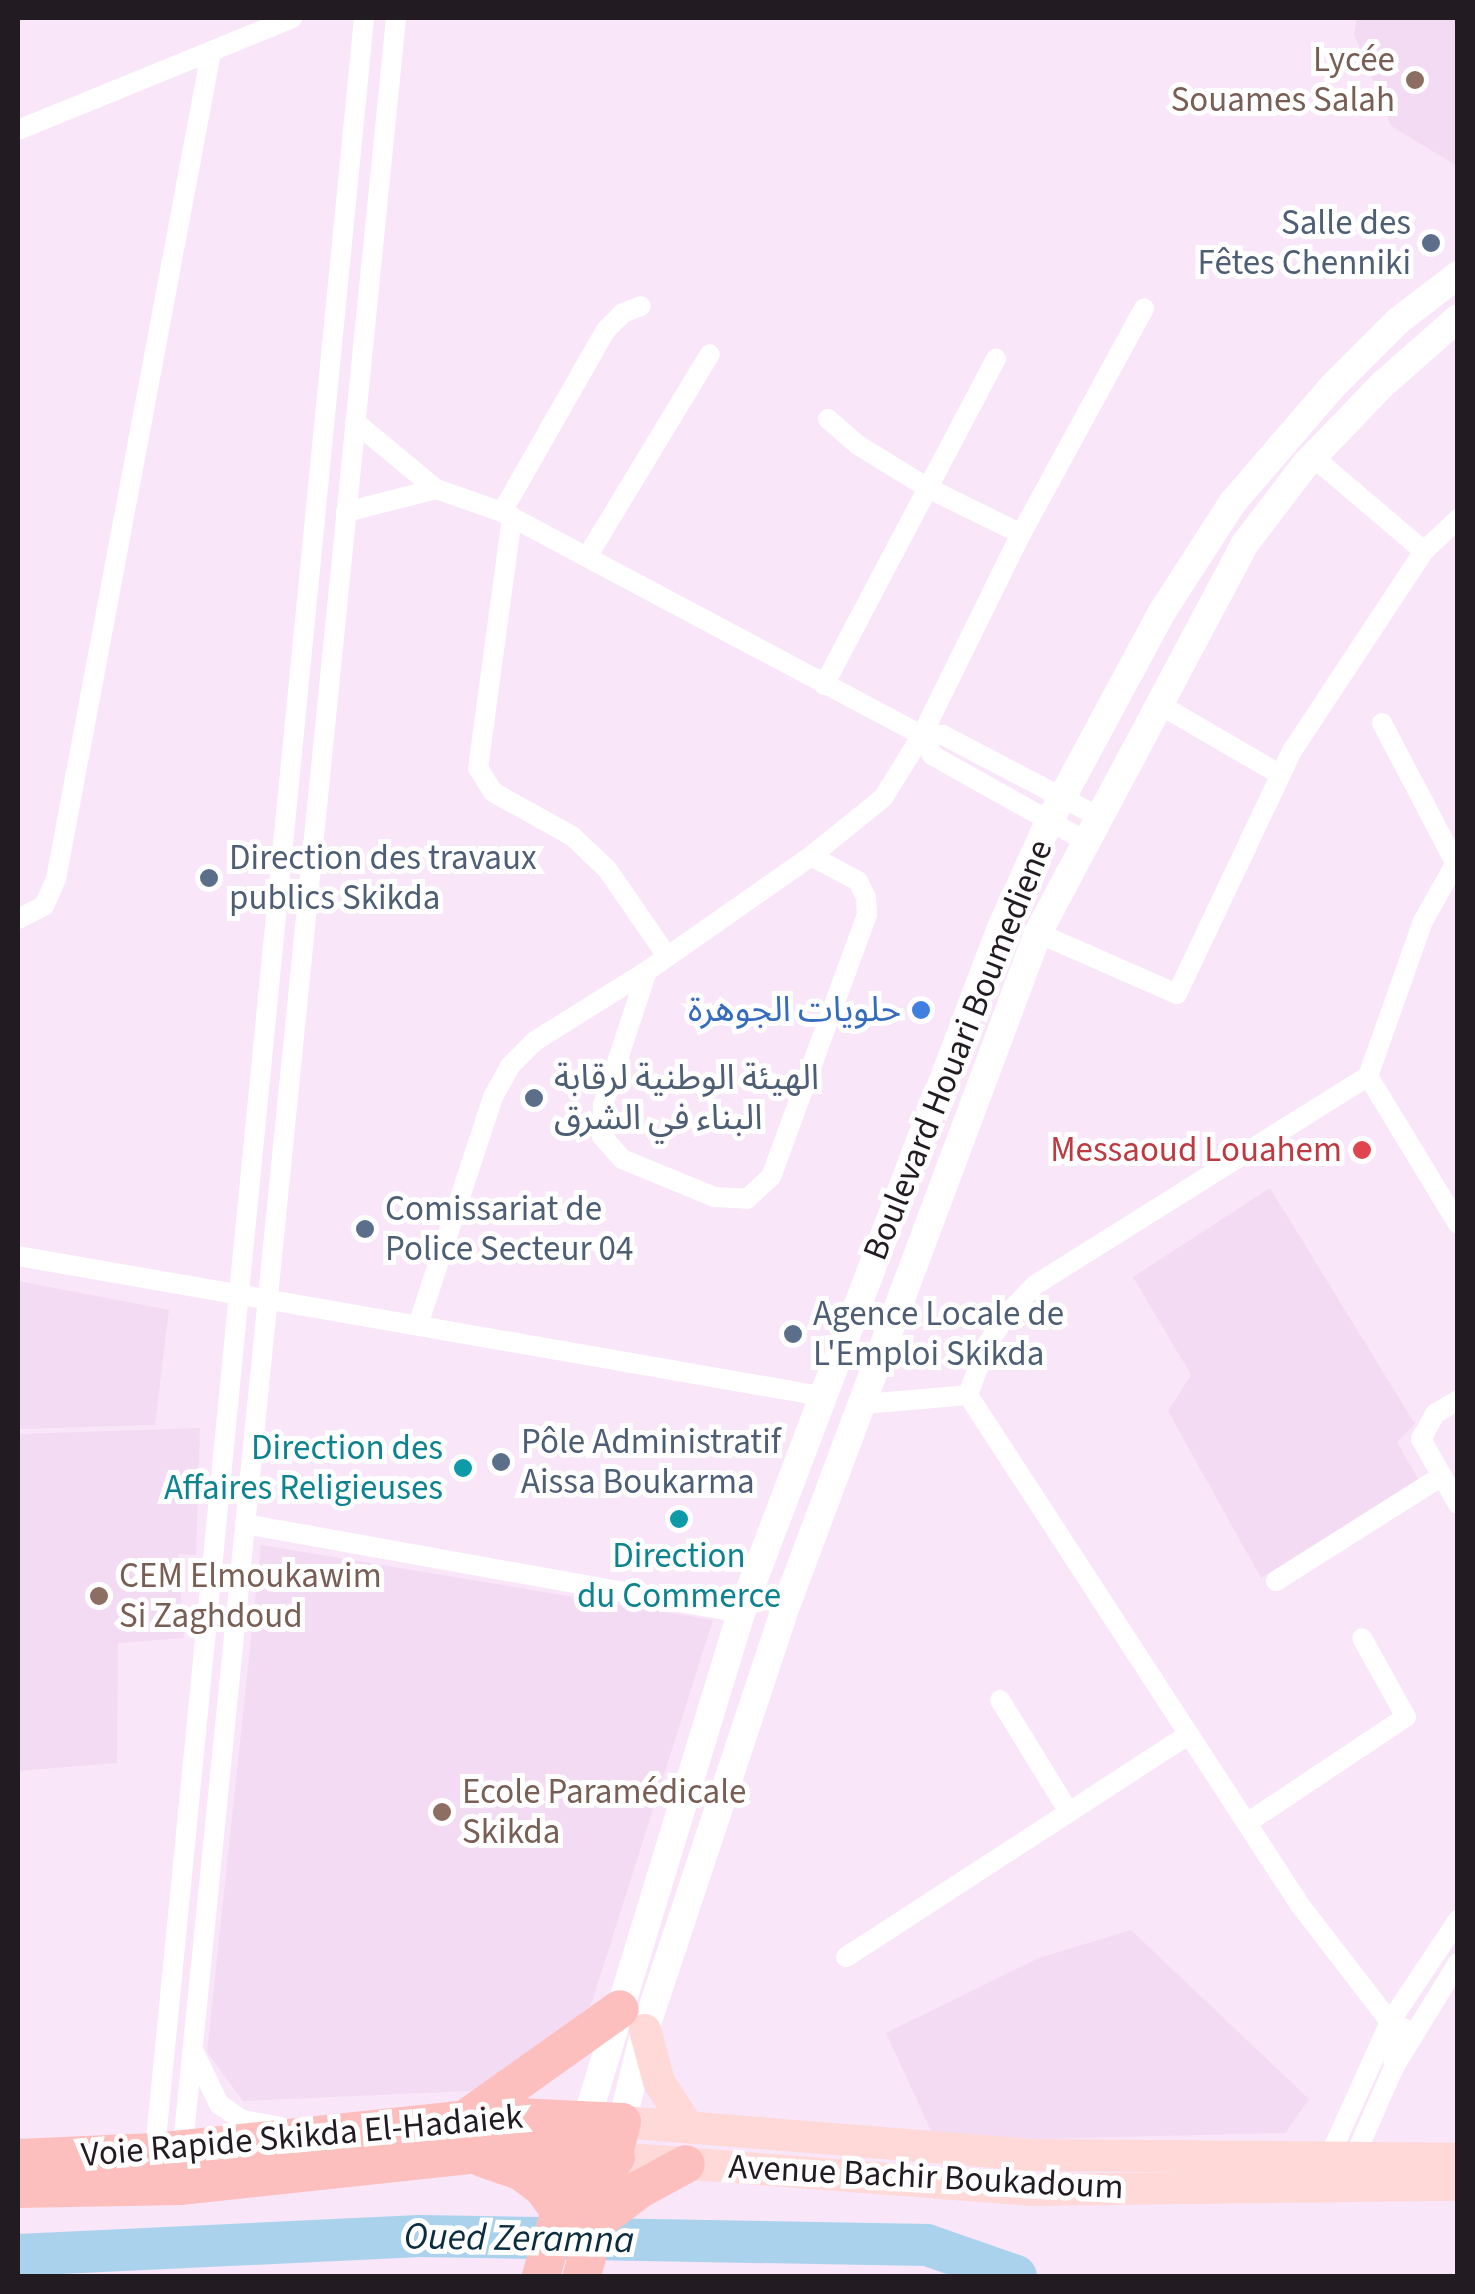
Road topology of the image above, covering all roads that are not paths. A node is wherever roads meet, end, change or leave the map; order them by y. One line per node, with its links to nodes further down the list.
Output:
1 (292, 18): 4 (street)
2 (364, 18): 39 (street)
3 (396, 18): 13 (street)
4 (211, 52): 5 (street); 32 (street)
5 (18, 130)
6 (1458, 274): 28 (main road, Boulevard Houari Boumediene)
7 (640, 306): 18 (street)
8 (1144, 308): 20 (street)
9 (1458, 318): 14 (main road, Boulevard Houari Boumediene)
10 (710, 354): 22 (street)
11 (996, 359): 16 (street)
12 (828, 419): 16 (street)
13 (355, 422): 15 (street); 17 (street)
14 (1312, 457): 21 (street); 24 (main road, Boulevard Houari Boumediene)
15 (436, 488): 17 (street); 18 (street)
16 (928, 488): 20 (street); 23 (street)
17 (346, 512): 40 (street)
18 (507, 514): 22 (street); 34 (street)
19 (1458, 519): 21 (street)
20 (1021, 534): 26 (street)
21 (1424, 551): 27 (street)
22 (587, 557): 23 (street)
23 (824, 684): 26 (street)
24 (1157, 702): 27 (street); 29 (main road, Boulevard Houari Boumediene)
25 (1382, 724): 31 (street)
26 (922, 735): 28 (street); 30 (street)
27 (1278, 774): 33 (street)
28 (1056, 808): 29 (street); 43 (main road, Boulevard Houari Boumediene)
29 (1091, 828): 33 (main road, Boulevard Houari Boumediene)
30 (810, 856): 34 (street); 35 (street)
31 (1456, 861): 36 (street)
32 (18, 920)
33 (1038, 932): 45 (main road, Boulevard Houari Boumediene)
34 (667, 956): 35 (street)
35 (647, 971): 41 (street)
36 (1368, 1076): 37 (street); 42 (street)
37 (1458, 1224)
38 (18, 1256): 39 (street)
39 (238, 1295): 40 (street); 73 (street)
40 (268, 1300): 41 (street); 48 (street)
41 (418, 1325): 43 (street)
42 (968, 1395): 45 (street); 53 (street)
43 (821, 1396): 45 (main road); 50 (main road, Boulevard Houari Boumediene)
44 (1458, 1400): 46 (street)
45 (864, 1404): 59 (main road, Boulevard Houari Boumediene)
46 (1442, 1476): 47 (street); 49 (street)
47 (1458, 1504)
48 (245, 1524): 50 (street); 62 (street)
49 (1276, 1581)
50 (741, 1614): 59 (main road, Boulevard Houari Boumediene)
51 (1362, 1638): 55 (street)
52 (1000, 1700): 54 (street)
53 (1189, 1734): 54 (street); 55 (street)
54 (1069, 1812): 57 (street)
55 (1247, 1823): 60 (street)
56 (1458, 1920): 60 (street)
57 (846, 1957)
58 (1458, 1963): 61 (street)
59 (633, 2019): 65 (main road, Boulevard Houari Boumediene); 67 (highway); 68 (main road)
60 (1390, 2022): 61 (street); 63 (street); 64 (street)
61 (1414, 2033): 63 (street)
62 (192, 2048): 66 (street); 73 (street)
63 (1394, 2067): 74 (street)
64 (1347, 2114): 71 (street); 74 (street)
65 (608, 2133): 67 (highway, Voie Rapide Skikda El-Hadaiek); 68 (main road, Avenue Bachir Boukadoum); 69 (highway, Boulevard Houari Boumediene); 78 (highway, Boulevard Houari Boumediene)
66 (316, 2134): 67 (highway, Voie Rapide Skikda El-Hadaiek); 73 (highway, Voie Rapide Skikda El-Hadaiek)
67 (465, 2138): 69 (highway, Voie Rapide Skikda El-Hadaiek); 73 (highway, Voie Rapide Skikda El-Hadaiek); 77 (highway)
68 (687, 2146): 71 (main road, Avenue Bachir Boukadoum); 74 (main road, Avenue Bachir Boukadoum); 78 (highway)
69 (576, 2155): 77 (highway, Boulevard Houari Boumediene)
70 (18, 2158): 73 (highway, Voie Rapide Skikda El-Hadaiek)
71 (1291, 2158): 74 (main road, Avenue Bachir Boukadoum)
72 (1458, 2159): 74 (main road, Avenue Bachir Boukadoum)
73 (167, 2169): 76 (highway, Voie Rapide Skikda El-Hadaiek)
74 (1345, 2170): 75 (main road, Avenue Bachir Boukadoum)
75 (1458, 2185)
76 (18, 2189)
77 (560, 2211): 79 (highway, Boulevard Houari Boumediene)
78 (599, 2220): 80 (highway, Boulevard Houari Boumediene)
79 (541, 2276)
80 (582, 2276)

